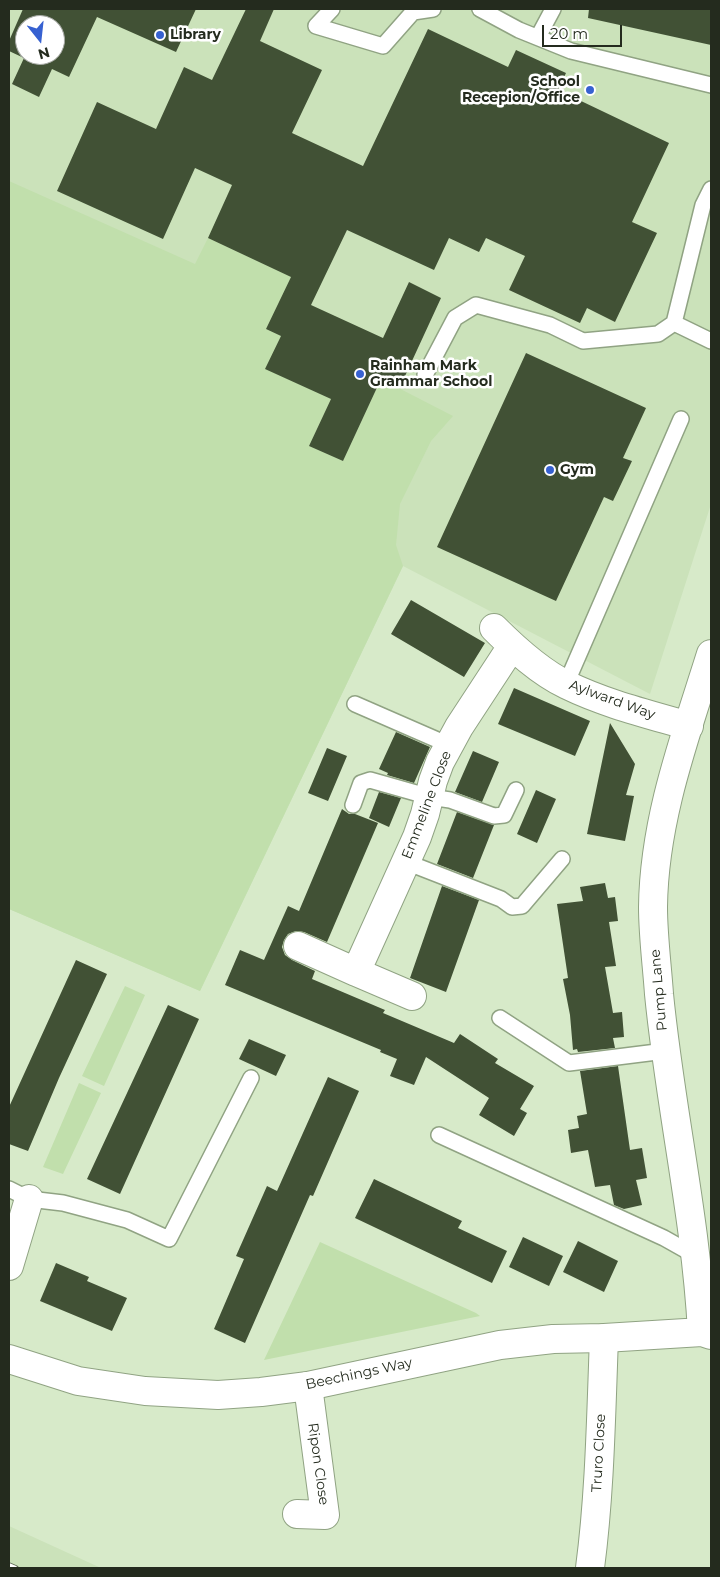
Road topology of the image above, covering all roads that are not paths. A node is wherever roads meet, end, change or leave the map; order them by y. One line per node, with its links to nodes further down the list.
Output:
1 (332, 9): 2 (lane)
2 (433, 9)
3 (480, 9): 5 (lane)
4 (552, 9): 5 (lane)
5 (538, 38): 6 (lane)
6 (711, 86)
7 (711, 189): 8 (lane)
8 (674, 324): 9 (lane); 10 (lane)
9 (711, 341)
10 (425, 375)
11 (681, 419): 14 (lane)
12 (503, 637): 14 (street, Aylward Way); 17 (street, Emmeline Close)
13 (711, 654): 16 (street, Pump Lane)
14 (566, 684): 16 (street, Aylward Way)
15 (355, 704): 17 (lane)
16 (688, 726): 27 (street, Pump Lane)
17 (450, 745): 19 (street, Emmeline Close)
18 (516, 790): 19 (lane)
19 (430, 796): 20 (lane); 22 (street, Emmeline Close)
20 (354, 805)
21 (562, 859): 22 (lane)
22 (406, 862): 24 (street, Emmeline Close)
23 (298, 946): 24 (street)
24 (356, 972): 25 (street)
25 (412, 996)
26 (500, 1018): 27 (lane)
27 (665, 1051): 31 (street, Pump Lane)
28 (251, 1078): 30 (lane)
29 (439, 1135): 31 (lane)
30 (19, 1194): 32 (street)
31 (696, 1256): 33 (street, Pump Lane)
32 (9, 1266)
33 (707, 1334): 34 (street, Beechings Way)
34 (604, 1338): 36 (street, Beechings Way); 38 (street, Truro Close)
35 (9, 1359): 36 (street, Beechings Way)
36 (308, 1386): 37 (street, Ripon Close)
37 (297, 1514)
38 (590, 1568)

